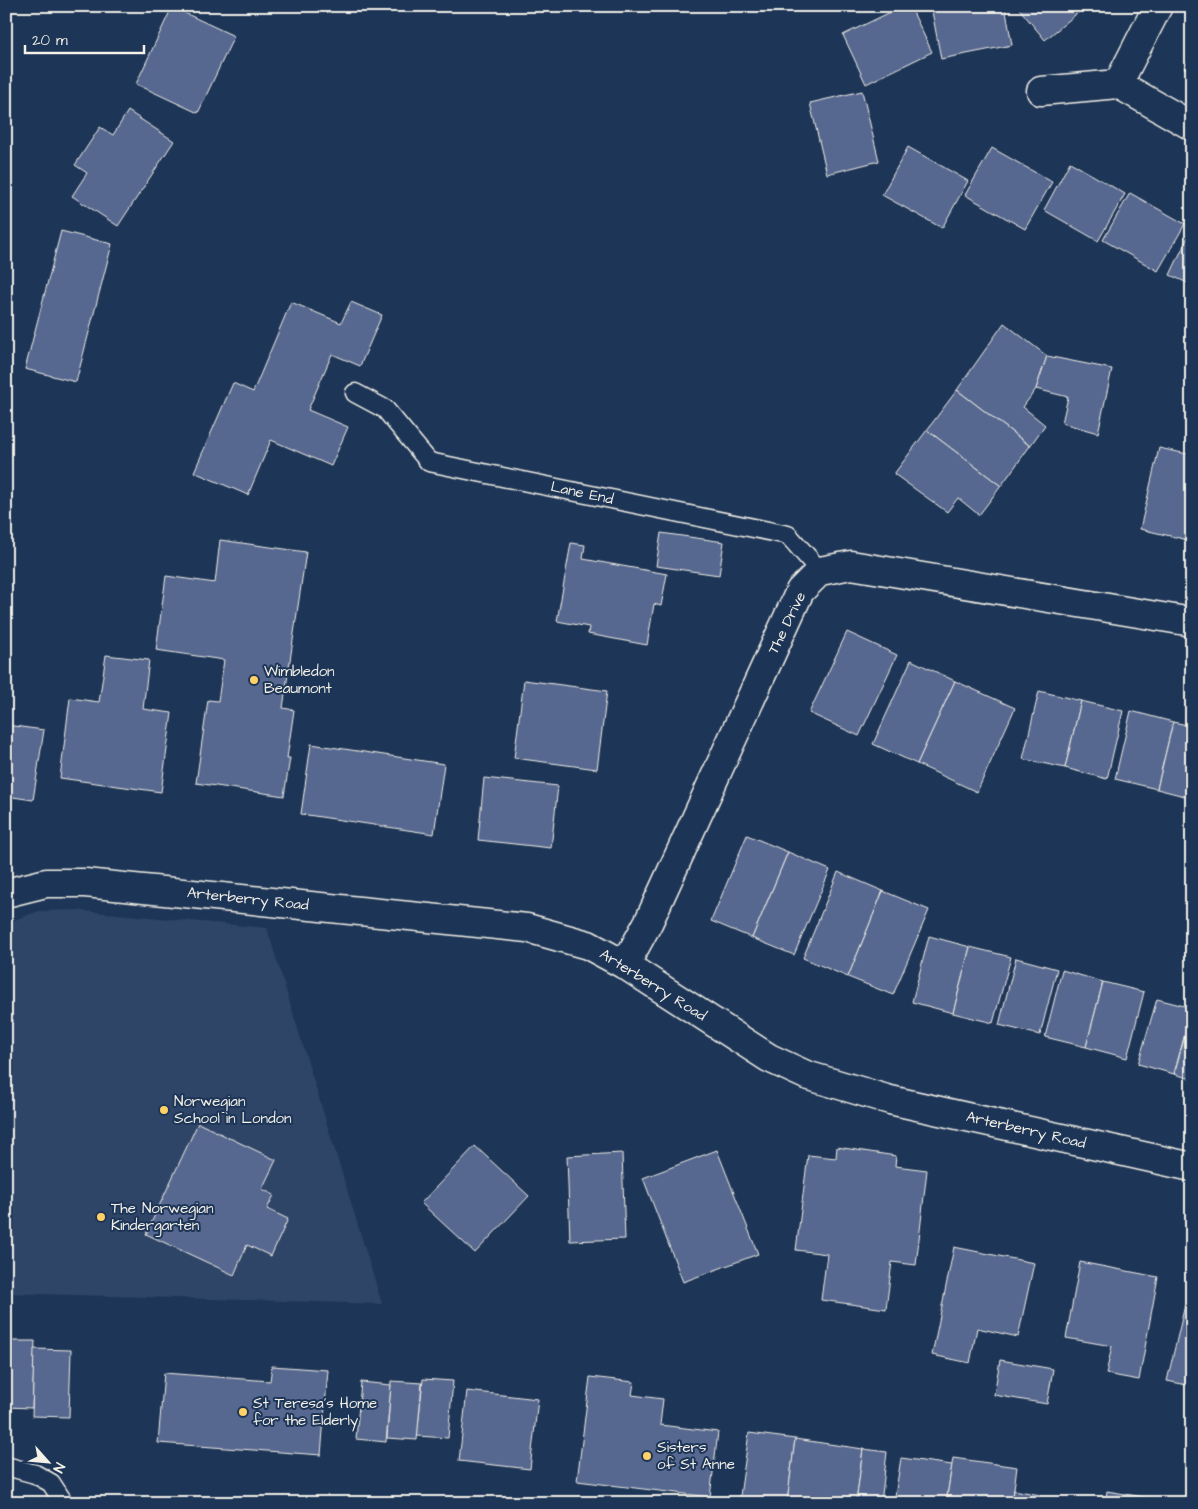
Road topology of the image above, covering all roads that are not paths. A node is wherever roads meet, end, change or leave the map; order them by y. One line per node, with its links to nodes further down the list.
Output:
1 (1158, 6): 2 (street)
2 (1118, 84): 3 (street); 4 (street)
3 (1041, 92)
4 (1192, 126)
5 (355, 393): 6 (lane, Lane End)
6 (820, 571): 7 (street); 9 (street, The Drive)
7 (1192, 622)
8 (6, 894): 9 (street, Arterberry Road)
9 (625, 965): 10 (street, Arterberry Road)
10 (1192, 1167)
11 (6, 1466): 12 (lane)
12 (64, 1503)

